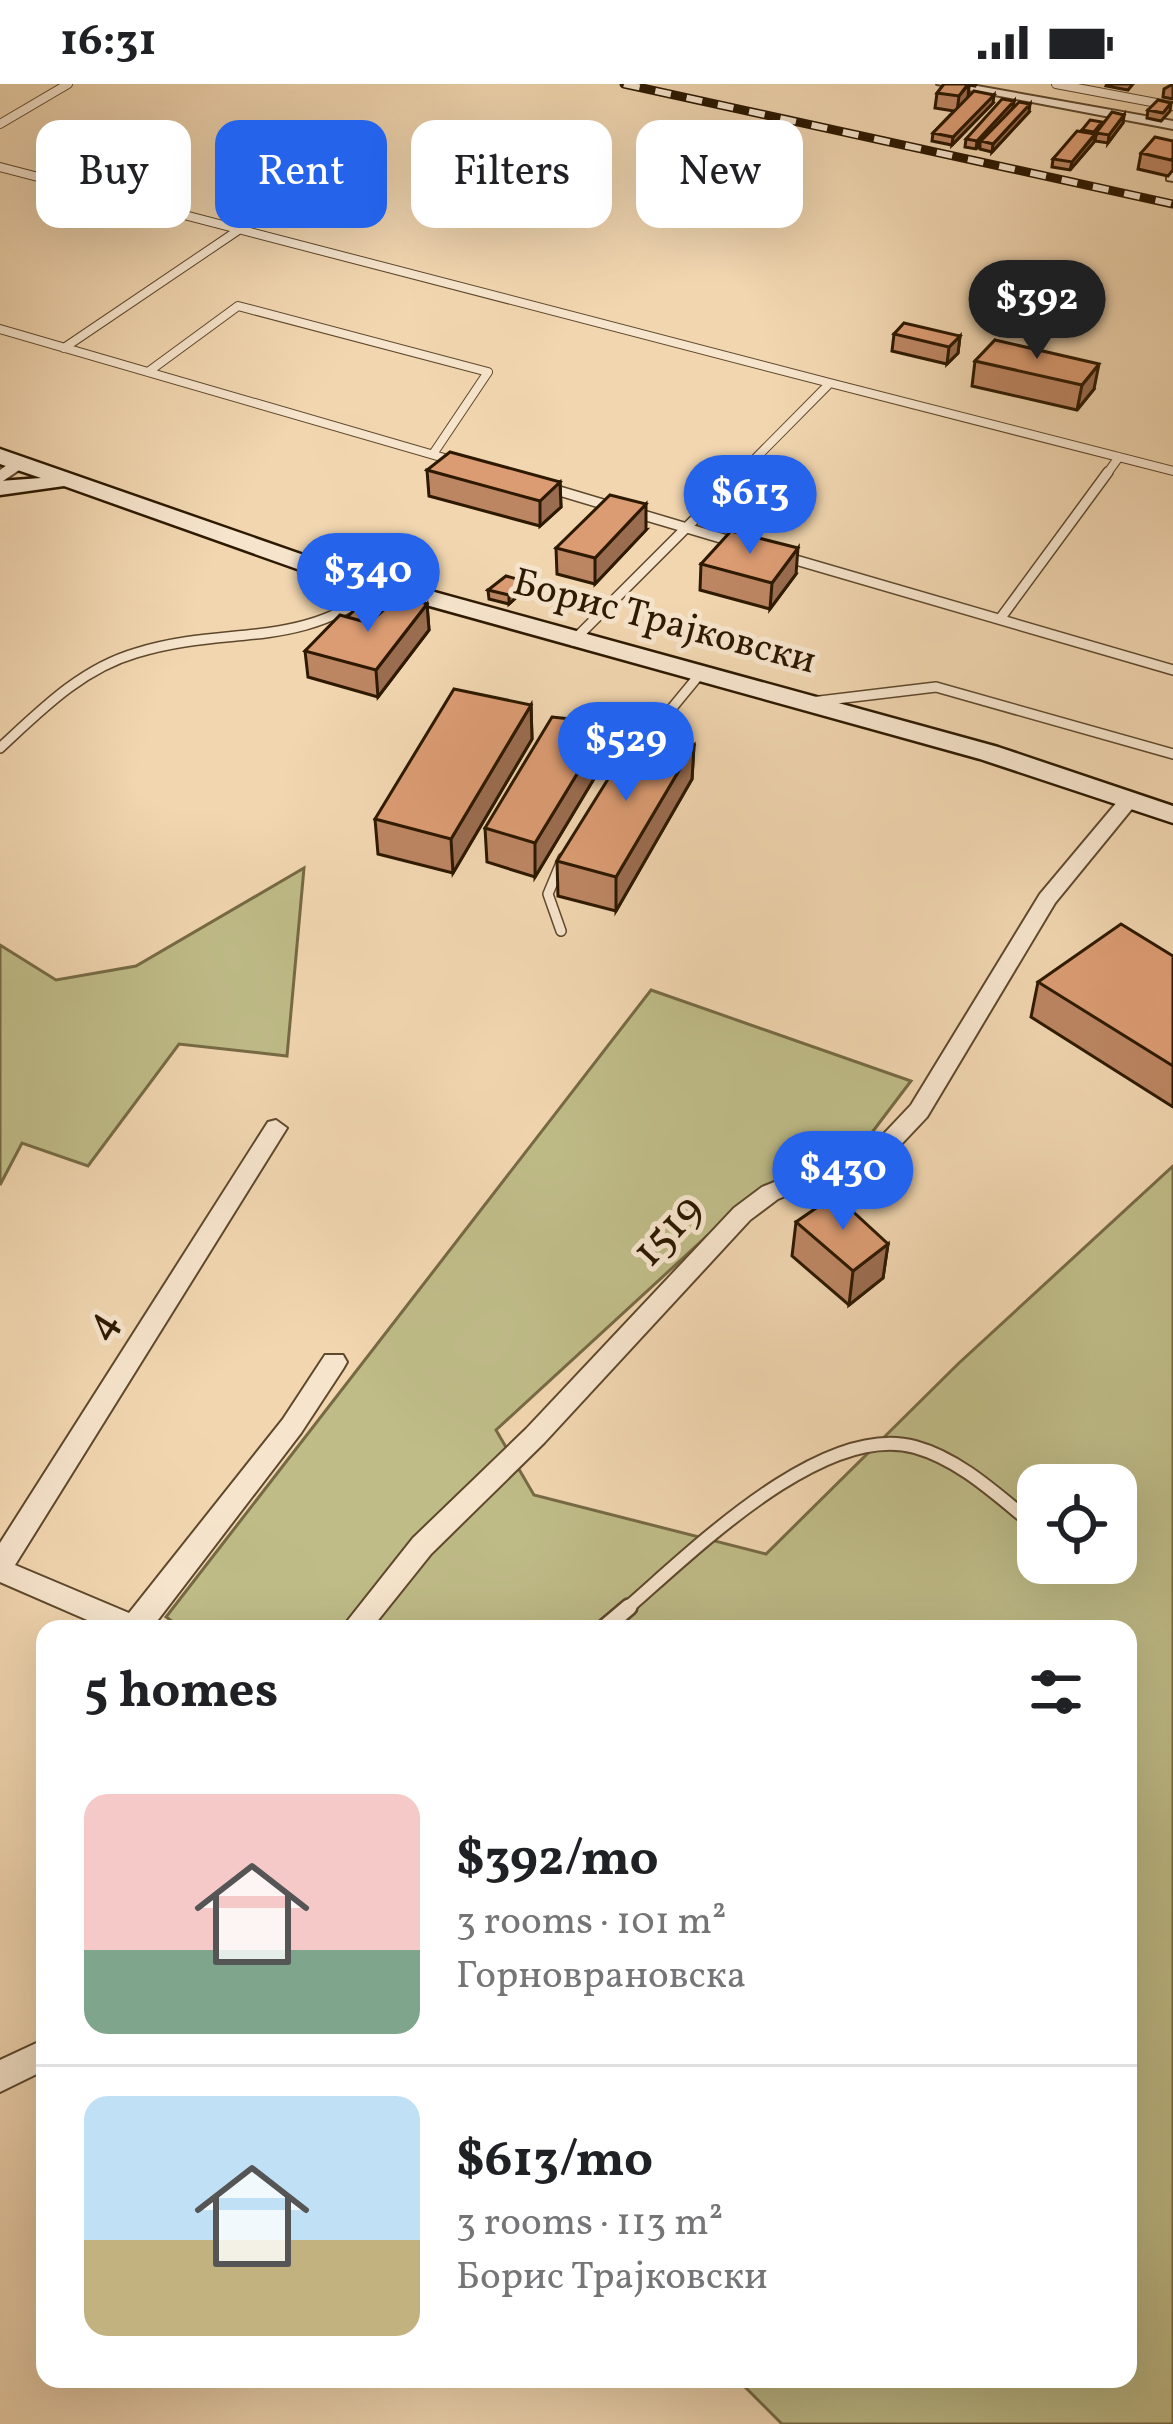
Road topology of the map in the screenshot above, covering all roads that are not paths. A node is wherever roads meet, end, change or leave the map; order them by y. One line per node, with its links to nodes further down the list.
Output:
1 (68, 84): 5 (lane)
2 (944, 84): 6 (street)
3 (1056, 84): 4 (lane)
4 (1173, 106)
5 (0, 124)
6 (1173, 125)
7 (0, 166): 8 (lane)
8 (240, 229): 10 (lane); 12 (lane)
9 (0, 329): 10 (lane)
10 (64, 347): 11 (lane)
11 (148, 372): 13 (lane); 13 (lane)
12 (830, 383): 14 (lane); 21 (lane)
13 (433, 454): 16 (lane)
14 (1119, 457): 17 (lane); 25 (lane)
15 (7, 466): 19 (main road, Борис Трајковски)
16 (479, 468)
17 (1173, 471)
18 (525, 481): 21 (lane)
19 (80, 485): 20 (main road); 24 (main road, Борис Трајковски)
20 (0, 488)
21 (686, 528): 22 (lane); 28 (lane)
22 (753, 547)
23 (775, 554): 25 (lane)
24 (383, 586): 26 (lane); 28 (main road, Борис Трајковски)
25 (1000, 619): 29 (lane)
26 (315, 627): 27 (lane); 32 (lane)
27 (327, 636)
28 (573, 640): 30 (main road, Борис Трајковски)
29 (1173, 670)
30 (700, 674): 31 (main road, Борис Трајковски); 33 (lane)
31 (810, 702): 34 (lane); 35 (main road, Борис Трајковски)
32 (0, 748)
33 (636, 753)
34 (1173, 754)
35 (1130, 799): 36 (main road, Борис Трајковски); 45 (street, 1519)
36 (1173, 815)
37 (574, 842): 38 (lane)
38 (561, 931)
39 (276, 1128): 42 (street, 4)
40 (334, 1363): 44 (street)
41 (1017, 1512): 46 (lane)
42 (0, 1568): 43 (street)
43 (118, 1620)
44 (142, 1620)
45 (362, 1620)
46 (614, 1620)
47 (36, 2058): 48 (street)
48 (0, 2076)

